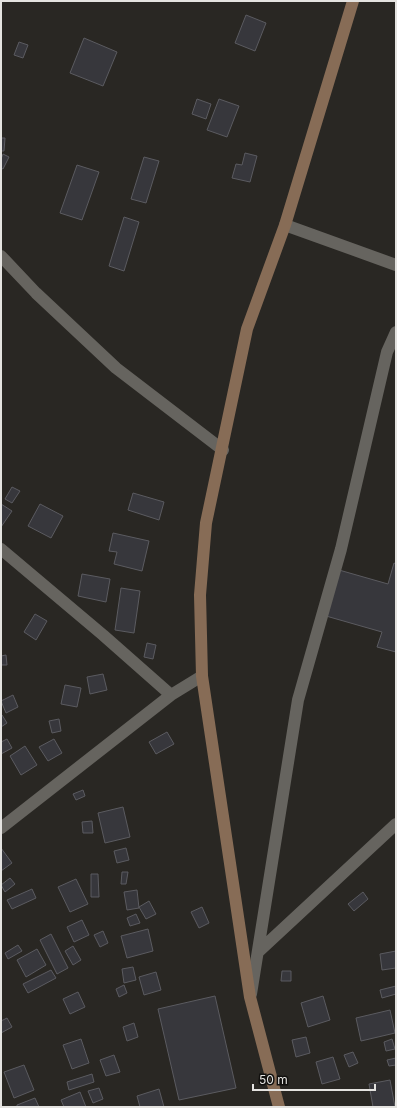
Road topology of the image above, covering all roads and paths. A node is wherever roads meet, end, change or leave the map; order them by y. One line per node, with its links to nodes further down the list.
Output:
1 (353, 1): 2 (main road)
2 (285, 225): 4 (street); 6 (main road)
3 (1, 256): 6 (street)
4 (396, 265)
5 (396, 332): 12 (street)
6 (223, 450): 8 (main road)
7 (1, 549): 9 (street)
8 (202, 676): 9 (street); 13 (main road)
9 (171, 695): 11 (street)
10 (396, 824): 12 (street)
11 (1, 828)
12 (258, 952): 13 (street)
13 (250, 997): 14 (main road)
14 (279, 1107)

